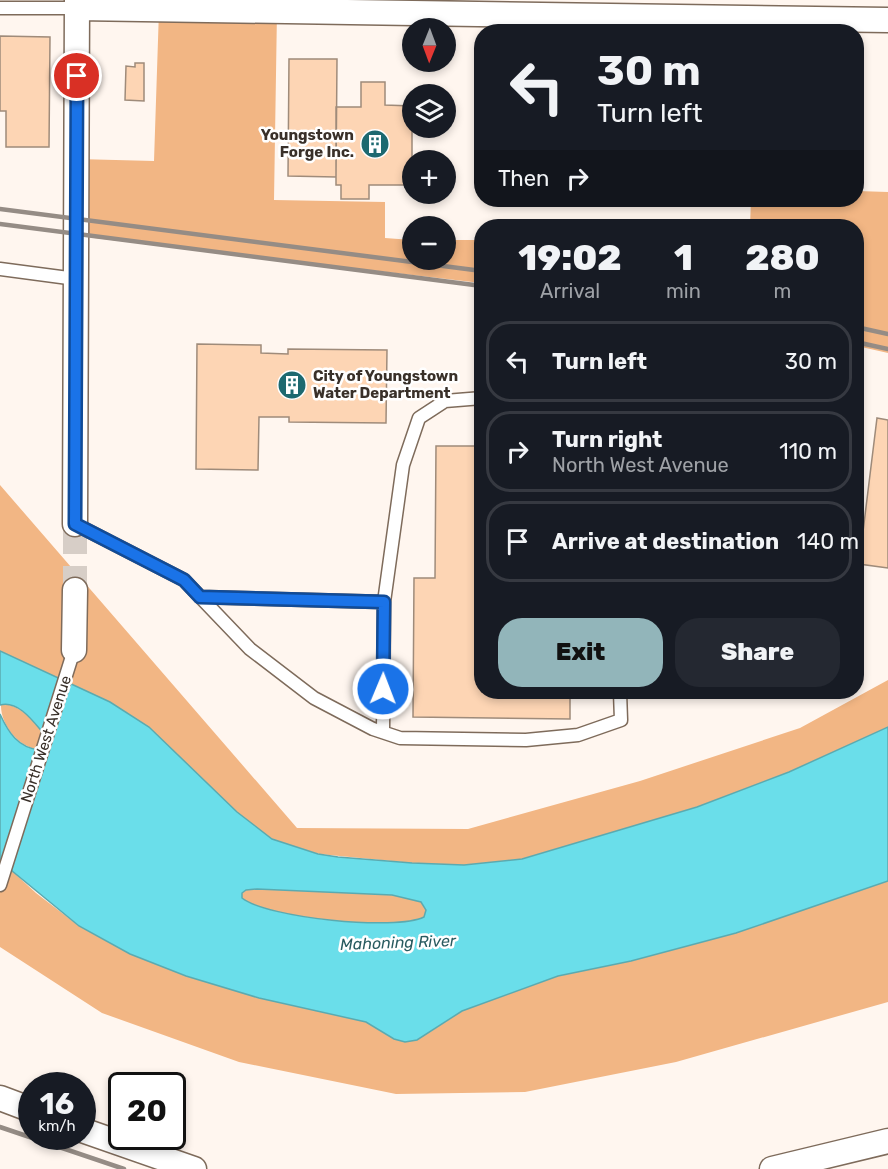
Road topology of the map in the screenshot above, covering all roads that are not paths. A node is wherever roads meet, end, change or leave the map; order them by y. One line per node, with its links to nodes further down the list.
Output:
1 (77, 4): 2 (street); 3 (lane); 7 (street)
2 (347, 6): 4 (street)
3 (0, 8)
4 (825, 10): 5 (street)
5 (888, 20)
6 (0, 269): 7 (lane)
7 (76, 279): 9 (street)
8 (474, 399): 12 (lane)
9 (75, 524): 11 (lane)
10 (75, 590): 13 (street, North West Avenue)
11 (200, 597): 12 (lane); 15 (lane)
12 (384, 602): 15 (lane)
13 (74, 650): 16 (lane, North West Avenue)
14 (620, 699): 15 (lane)
15 (383, 732)
16 (0, 885)
17 (0, 1098): 18 (street)
18 (18, 1105)
19 (96, 1135): 21 (street)
20 (888, 1141): 22 (street)
21 (194, 1169)
22 (772, 1169)

